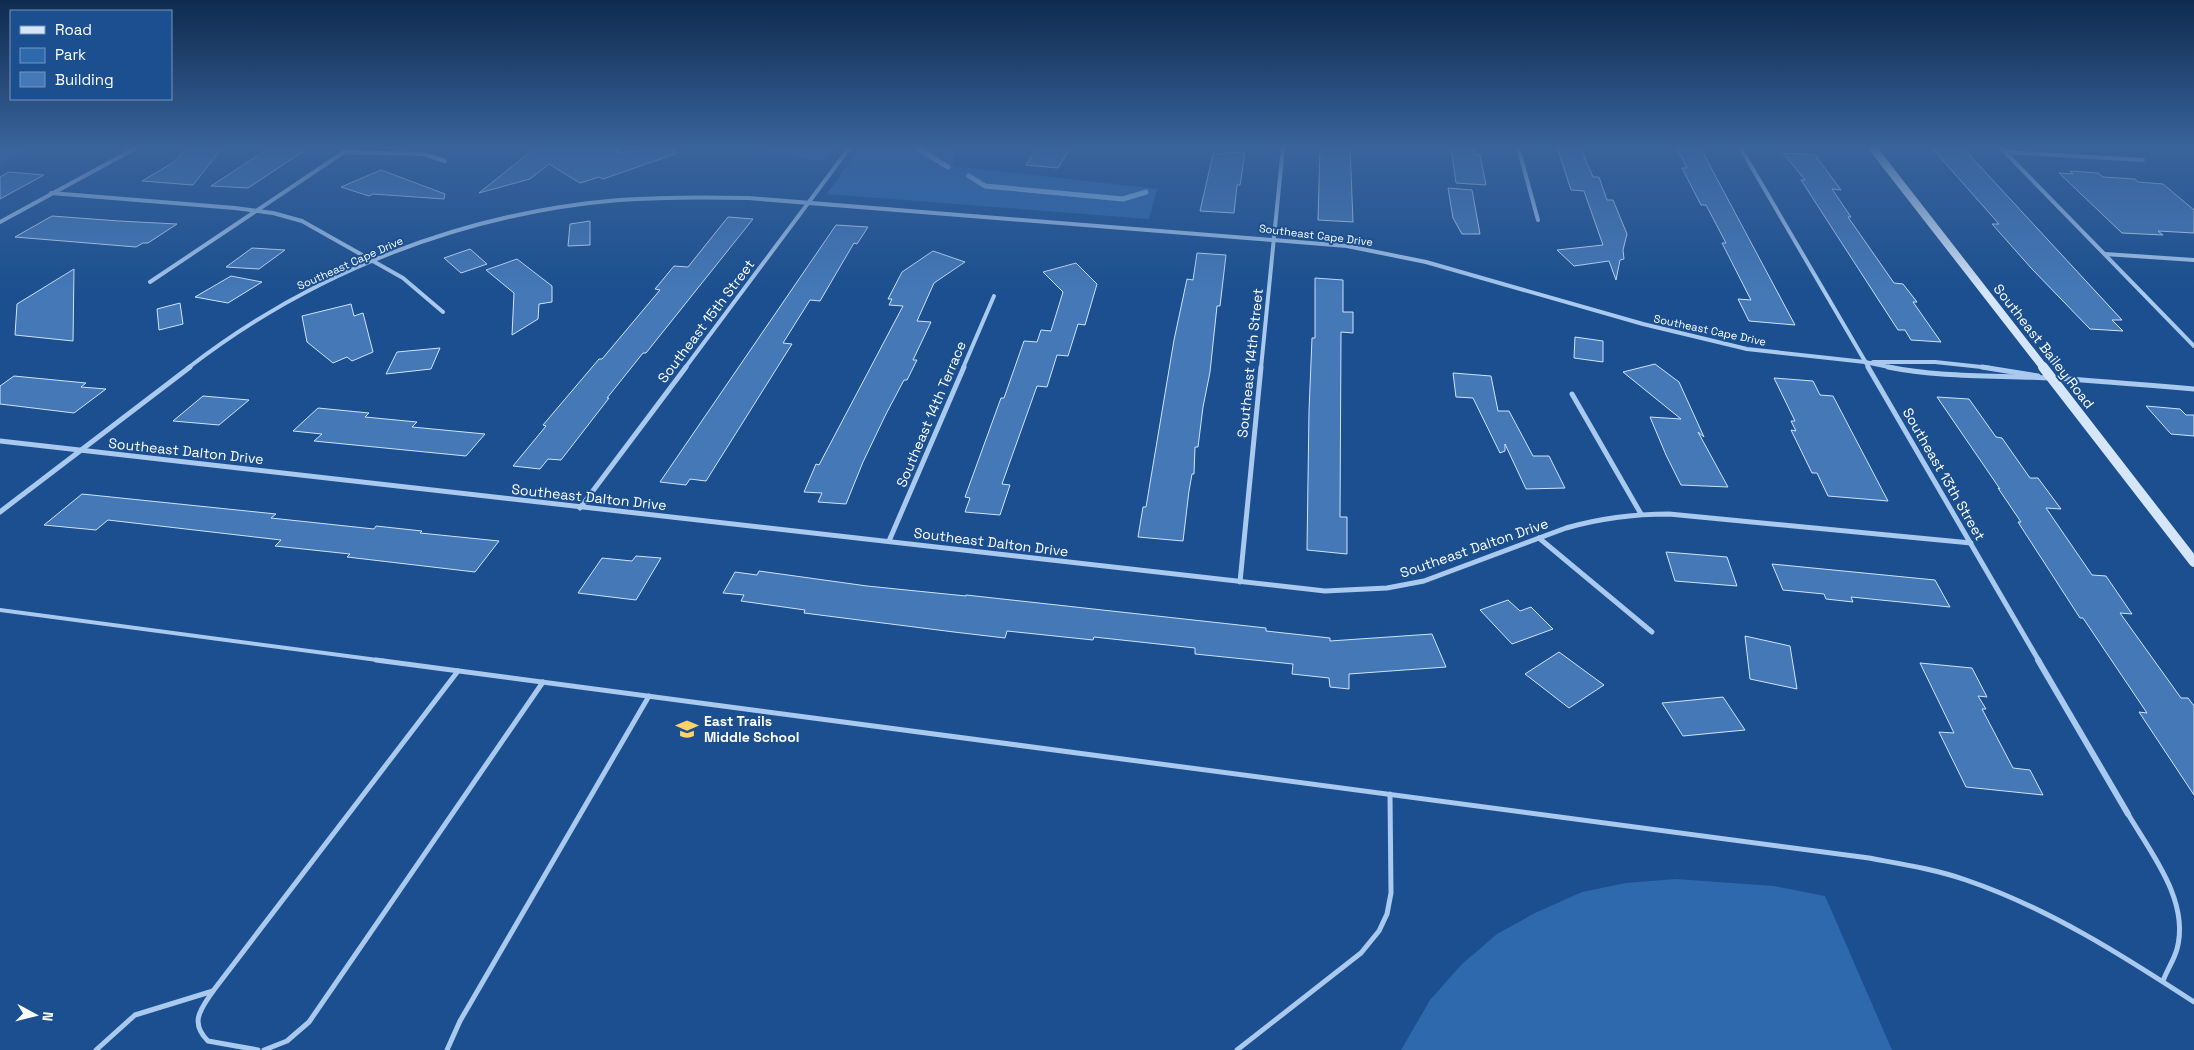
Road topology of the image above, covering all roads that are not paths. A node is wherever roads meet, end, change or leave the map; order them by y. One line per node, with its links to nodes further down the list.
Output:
1 (47, 196): 13 (street)
2 (88, 196): 11 (street)
3 (277, 196): 11 (street)
4 (813, 196): 10 (street, Southeast 15th Street)
5 (1278, 196): 14 (street, Southeast 14th Street)
6 (1531, 196): 12 (street)
7 (1768, 196): 22 (street, Southeast 13th Street)
8 (1910, 196): 23 (main road, Southeast Bailey Road)
9 (2048, 196): 15 (street)
10 (808, 202): 14 (street, Southeast Cape Drive); 17 (street, Southeast Cape Drive); 28 (street, Southeast 15th Street)
11 (256, 210): 17 (street); 18 (street)
12 (1538, 220)
13 (0, 222)
14 (1274, 238): 22 (street, Southeast Cape Drive); 35 (street, Southeast 14th Street)
15 (2104, 254): 16 (street); 21 (street)
16 (2194, 260)
17 (371, 261): 20 (street); 27 (street, Southeast Cape Drive)
18 (150, 282)
19 (994, 296): 32 (street, Southeast 14th Terrace)
20 (443, 312)
21 (2194, 346)
22 (1865, 362): 23 (street, Southeast Cape Drive); 23 (street, Southeast Cape Drive); 33 (street, Southeast 13th Street)
23 (2051, 378): 24 (street, Southeast Cape Drive); 34 (main road, Southeast Bailey Road)
24 (2194, 389)
25 (1572, 394): 30 (street)
26 (0, 441): 27 (street, Southeast Dalton Drive)
27 (81, 451): 28 (street, Southeast Dalton Drive); 29 (street, Southeast Cape Drive)
28 (580, 508): 32 (street, Southeast Dalton Drive)
29 (0, 512)
30 (1641, 514): 31 (street, Southeast Dalton Drive); 33 (street, Southeast Dalton Drive)
31 (1539, 538): 35 (street, Southeast Dalton Drive); 37 (street)
32 (889, 541): 35 (street, Southeast Dalton Drive)
33 (1971, 543): 42 (street, Southeast 13th Street)
34 (2194, 562)
35 (1240, 582)
36 (0, 610): 38 (lane)
37 (1652, 632)
38 (458, 671): 39 (lane); 44 (lane)
39 (543, 682): 40 (lane); 48 (lane)
40 (649, 696): 41 (lane); 49 (lane)
41 (1390, 794): 43 (lane); 50 (lane)
42 (2128, 814): 43 (lane)
43 (2162, 981): 45 (lane)
44 (213, 991): 46 (lane); 47 (lane)
45 (2194, 1002)
46 (96, 1050)
47 (258, 1050)
48 (264, 1050)
49 (447, 1050)
50 (1237, 1050)

